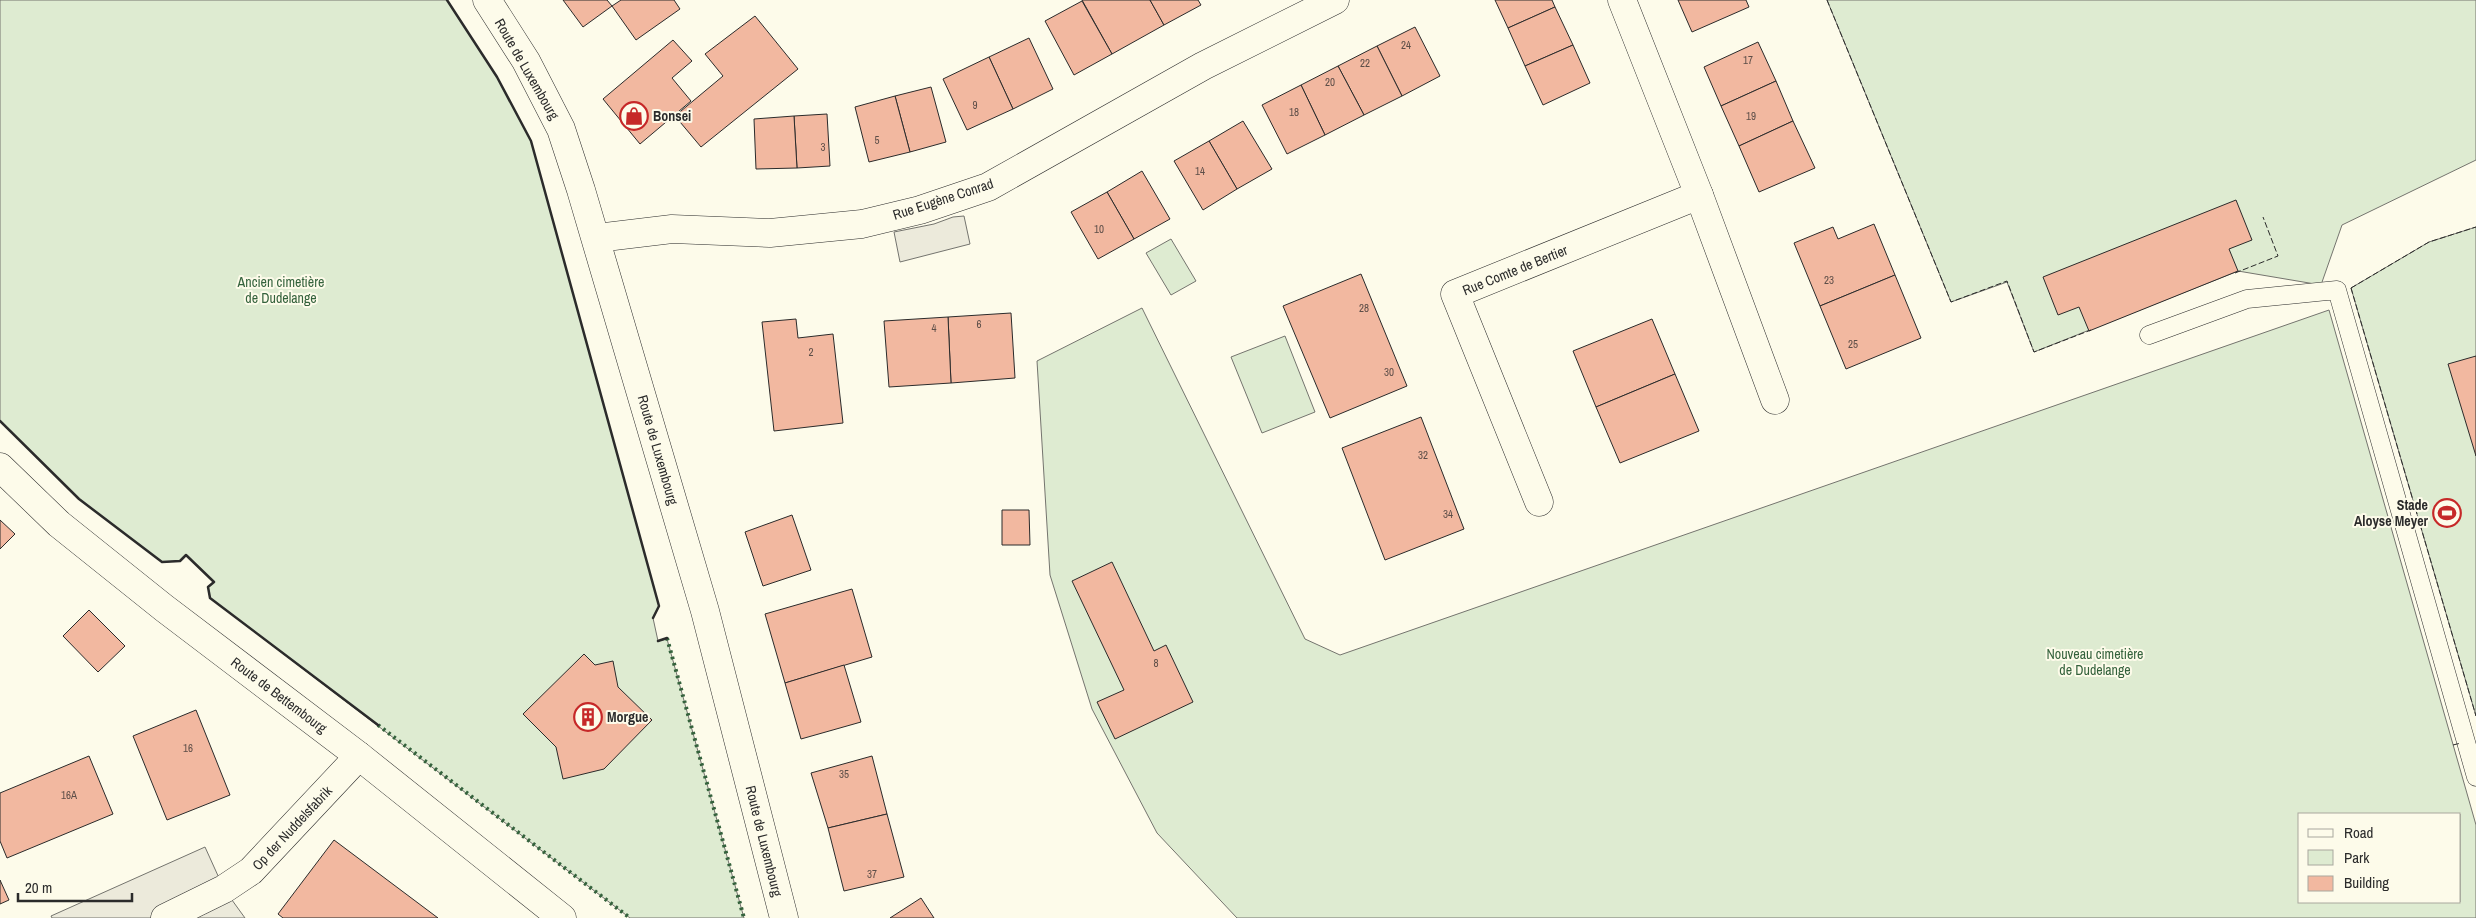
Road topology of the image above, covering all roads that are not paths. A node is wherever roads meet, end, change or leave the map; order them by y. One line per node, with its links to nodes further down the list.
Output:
1 (487, 0): 5 (street, Route de Luxembourg)
2 (1335, 0): 5 (street, Rue Eugène Conrad)
3 (1622, 0): 4 (street)
4 (1700, 195): 7 (street); 9 (street, Rue Comte de Bertier)
5 (597, 238): 14 (street, Route de Luxembourg)
6 (2149, 335): 11 (lane)
7 (1775, 400)
8 (0, 467): 10 (street, Route de Bettembourg)
9 (1539, 502)
10 (359, 756): 12 (street, Op der Nuddelsfabrik); 13 (street, Route de Bettembourg)
11 (2476, 777)
12 (164, 918)
13 (562, 918)
14 (784, 918)

